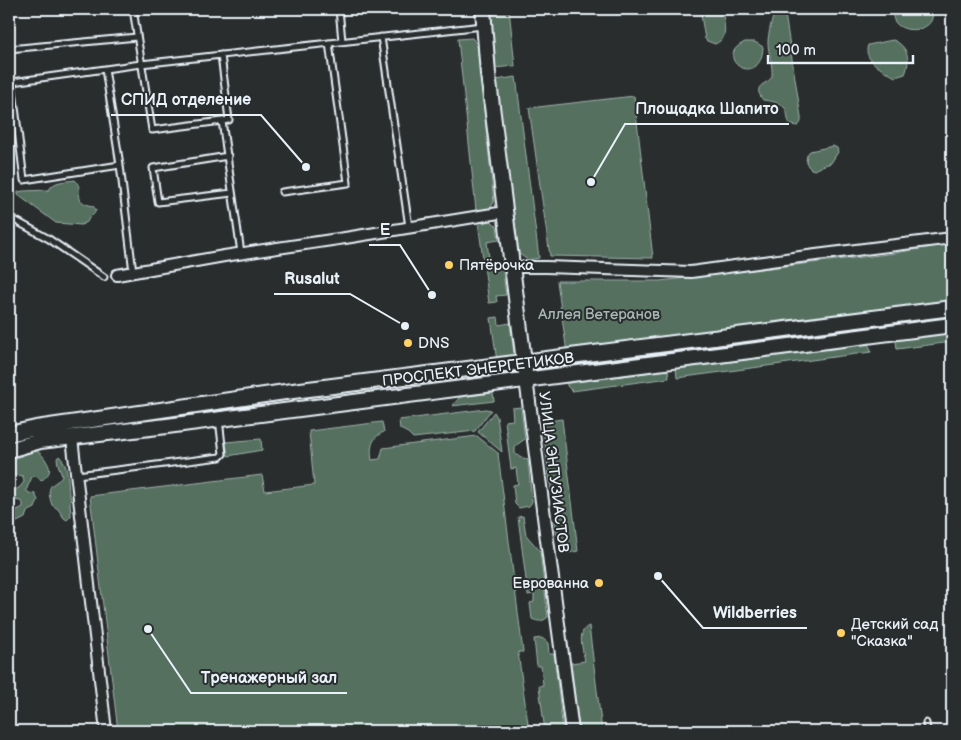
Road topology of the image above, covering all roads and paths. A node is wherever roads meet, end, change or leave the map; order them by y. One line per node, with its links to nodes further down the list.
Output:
1 (133, 9): 5 (lane)
2 (339, 9): 7 (lane)
3 (483, 9): 4 (main road, УЛИЦА ЭНТУЗИАСТОВ)
4 (484, 26): 6 (lane); 18 (main road, УЛИЦА ЭНТУЗИАСТОВ)
5 (137, 37): 9 (lane); 11 (lane)
6 (381, 37): 7 (lane); 20 (lane)
7 (342, 41): 8 (lane)
8 (330, 43): 10 (lane); 16 (lane)
9 (9, 49)
10 (221, 55): 11 (lane); 13 (lane)
11 (141, 64): 12 (lane); 13 (lane)
12 (105, 70): 15 (lane); 15 (lane)
13 (222, 121): 14 (lane)
14 (228, 156): 17 (lane); 17 (lane)
15 (120, 165): 24 (lane)
16 (282, 192)
17 (232, 193): 22 (lane)
18 (505, 212): 20 (street); 23 (main road, УЛИЦА ЭНТУЗИАСТОВ)
19 (9, 218): 26 (lane)
20 (409, 227): 22 (street)
21 (952, 238): 23 (street)
22 (241, 253): 24 (street)
23 (512, 267): 29 (main road, УЛИЦА ЭНТУЗИАСТОВ)
24 (133, 272): 25 (street)
25 (117, 275)
26 (104, 277)
27 (952, 308): 29 (main road, ПРОСПЕКТ ЭНЕРГЕТИКОВ)
28 (952, 325): 30 (main road, ПРОСПЕКТ ЭНЕРГЕТИКОВ)
29 (524, 362): 30 (main road, УЛИЦА ЭНТУЗИАСТОВ); 31 (main road, ПРОСПЕКТ ЭНЕРГЕТИКОВ)
30 (526, 379): 34 (main road, ПРОСПЕКТ ЭНЕРГЕТИКОВ); 44 (street, УЛИЦА ЭНТУЗИАСТОВ)
31 (285, 392): 32 (main road, ПРОСПЕКТ ЭНЕРГЕТИКОВ); 34 (main road)
32 (218, 402): 33 (main road, ПРОСПЕКТ ЭНЕРГЕТИКОВ); 35 (main road)
33 (164, 410): 36 (main road); 38 (main road, ПРОСПЕКТ ЭНЕРГЕТИКОВ)
34 (289, 410): 35 (main road, ПРОСПЕКТ ЭНЕРГЕТИКОВ)
35 (219, 419): 36 (main road, ПРОСПЕКТ ЭНЕРГЕТИКОВ); 41 (lane)
36 (166, 426): 39 (main road, ПРОСПЕКТ ЭНЕРГЕТИКОВ)
37 (9, 434): 38 (main road, ПРОСПЕКТ ЭНЕРГЕТИКОВ)
38 (38, 434): 39 (main road, ПРОСПЕКТ ЭНЕРГЕТИКОВ); 40 (main road, ПРОСПЕКТ ЭНЕРГЕТИКОВ)
39 (72, 438): 41 (street)
40 (9, 450)
41 (77, 475): 43 (street)
42 (926, 723): 45 (lane)
43 (106, 731)
44 (572, 731)
45 (927, 731)

